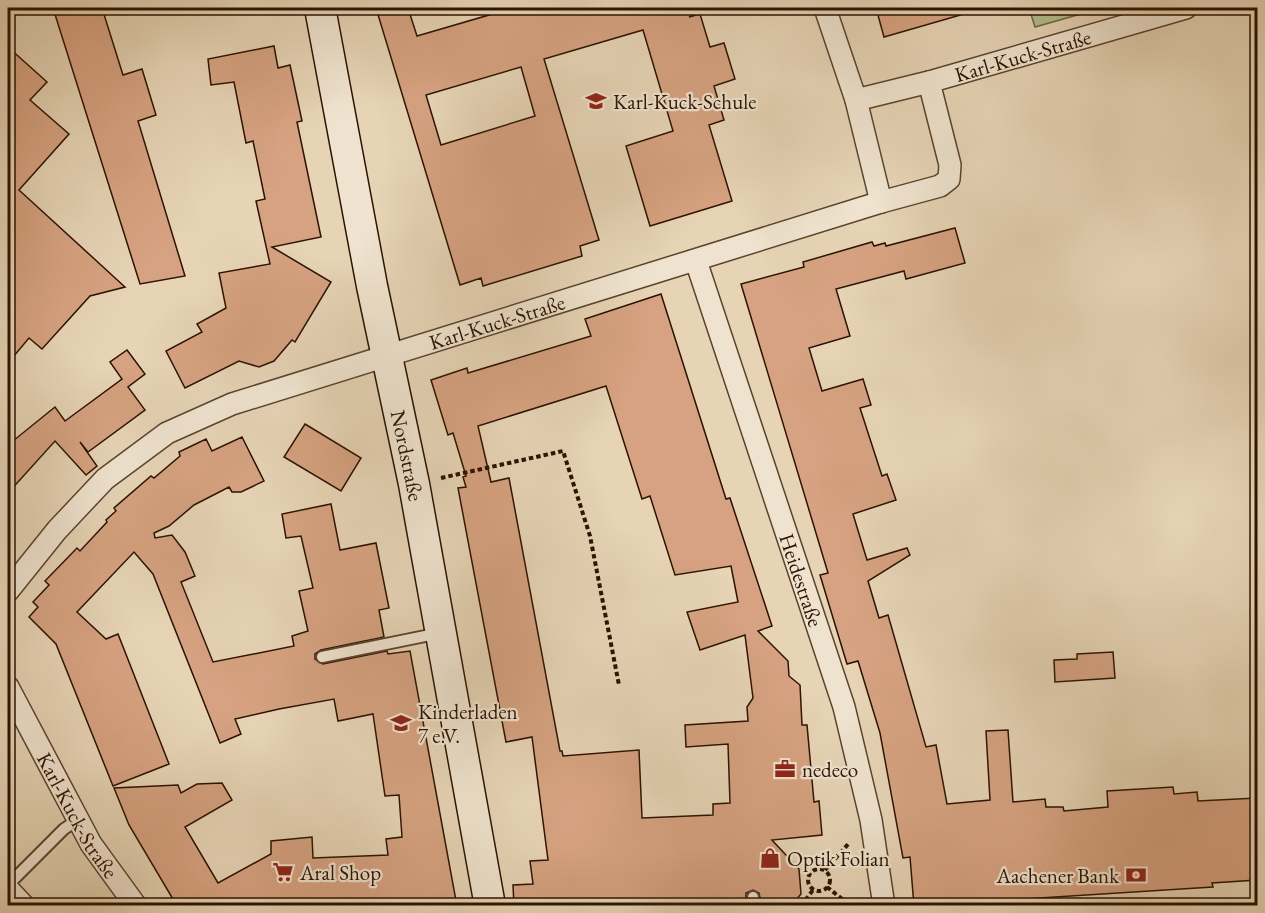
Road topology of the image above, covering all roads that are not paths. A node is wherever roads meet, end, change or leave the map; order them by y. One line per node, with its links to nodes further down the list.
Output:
1 (320, 8): 8 (street, Nordstraße)
2 (825, 8): 5 (street)
3 (1186, 8): 4 (street, Karl-Kuck-Straße)
4 (929, 81): 5 (street, Karl-Kuck-Straße); 6 (street, Karl-Kuck-Straße)
5 (856, 99): 6 (street)
6 (881, 202): 7 (street, Karl-Kuck-Straße)
7 (696, 261): 8 (street, Karl-Kuck-Straße); 18 (street, Heidestraße)
8 (387, 355): 9 (street, Karl-Kuck-Straße); 10 (street, Nordstraße)
9 (8, 591)
10 (441, 633): 11 (lane); 17 (street, Nordstraße)
11 (322, 657)
12 (8, 687): 13 (street, Karl-Kuck-Straße)
13 (79, 819): 14 (lane); 16 (street, Karl-Kuck-Straße)
14 (8, 887): 15 (street)
15 (24, 906)
16 (136, 906)
17 (490, 906)
18 (884, 906)

